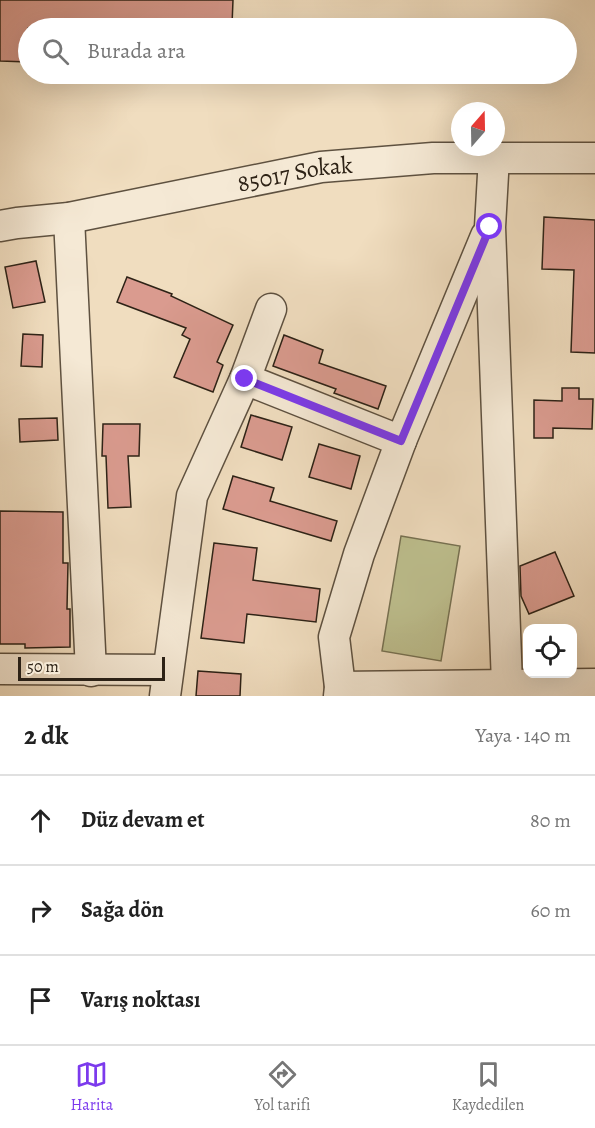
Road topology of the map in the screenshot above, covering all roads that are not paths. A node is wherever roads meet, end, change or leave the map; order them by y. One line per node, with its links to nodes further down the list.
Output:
1 (494, 157): 2 (street, 85017 Sokak); 3 (street, 85017 Sokak); 5 (street)
2 (595, 158)
3 (69, 218): 4 (street, 85017 Sokak); 10 (street)
4 (0, 226)
5 (490, 227): 8 (street); 12 (street)
6 (271, 309): 7 (street)
7 (245, 379): 8 (street); 11 (street)
8 (401, 441): 14 (street)
9 (0, 669): 10 (street)
10 (91, 671): 11 (street)
11 (166, 683)
12 (507, 684): 13 (street); 14 (street)
13 (595, 684)
14 (339, 692)

